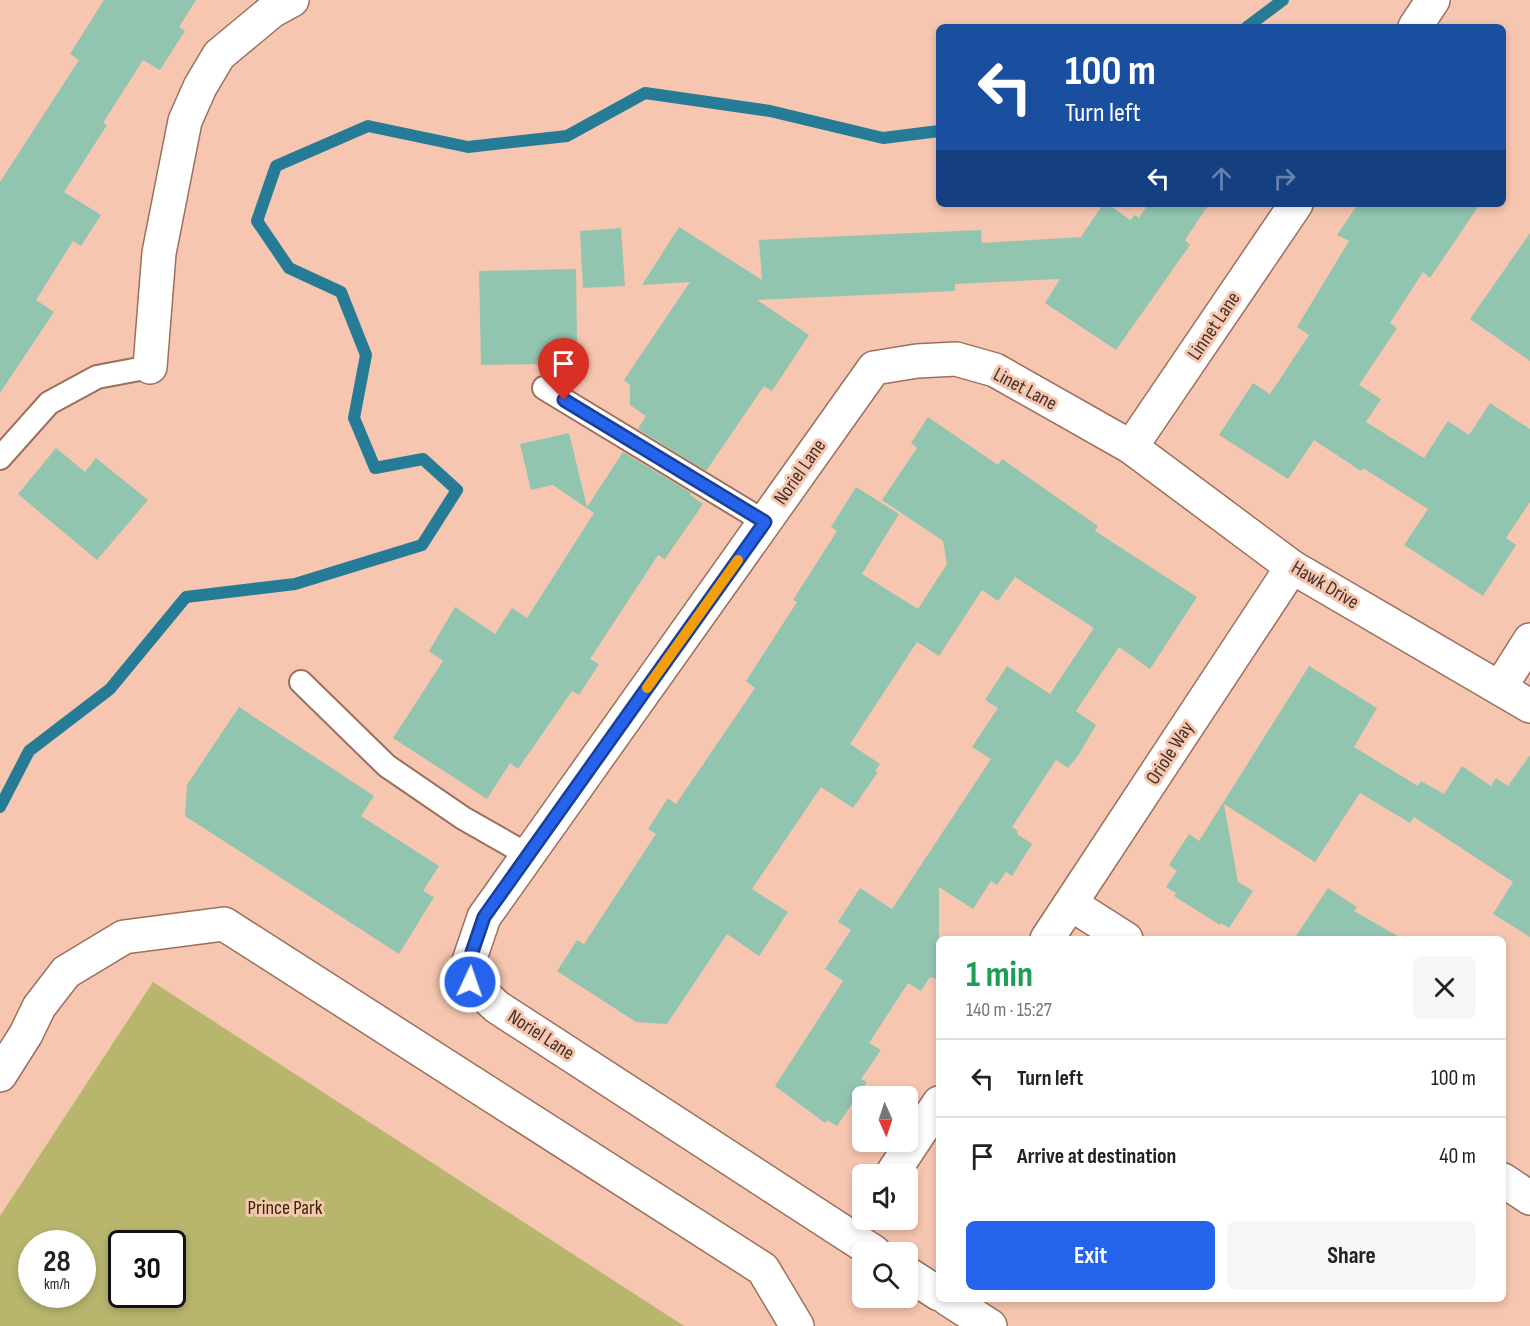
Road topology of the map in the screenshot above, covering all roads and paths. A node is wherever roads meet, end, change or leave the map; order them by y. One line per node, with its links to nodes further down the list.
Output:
1 (292, 0): 5 (street)
2 (1433, 0): 3 (street)
3 (1417, 24)
4 (1294, 207): 8 (street, Linnet Lane)
5 (150, 367): 9 (lane)
6 (874, 368): 8 (street, Linet Lane); 10 (street, Noriel Lane)
7 (544, 388): 10 (lane)
8 (1131, 447): 11 (street, Hawk Drive)
9 (0, 458)
10 (765, 522): 16 (street, Noriel Lane)
11 (1292, 567): 14 (street, Hawk Drive); 17 (street, Oriole Way)
12 (1530, 640): 14 (street)
13 (301, 682): 16 (lane)
14 (1501, 687): 15 (street, Hawk Drive)
15 (1530, 706)
16 (528, 855): 25 (street, Noriel Lane)
17 (1071, 904): 18 (street, Oriole Way); 19 (street)
18 (1049, 936)
19 (1121, 936)
20 (0, 1075): 29 (street)
21 (936, 1108): 22 (street)
22 (899, 1164)
23 (1506, 1182): 24 (street)
24 (1530, 1198)
25 (862, 1236)
26 (918, 1280): 27 (street)
27 (936, 1291)
28 (953, 1302): 30 (street)
29 (797, 1326)
30 (990, 1326)

